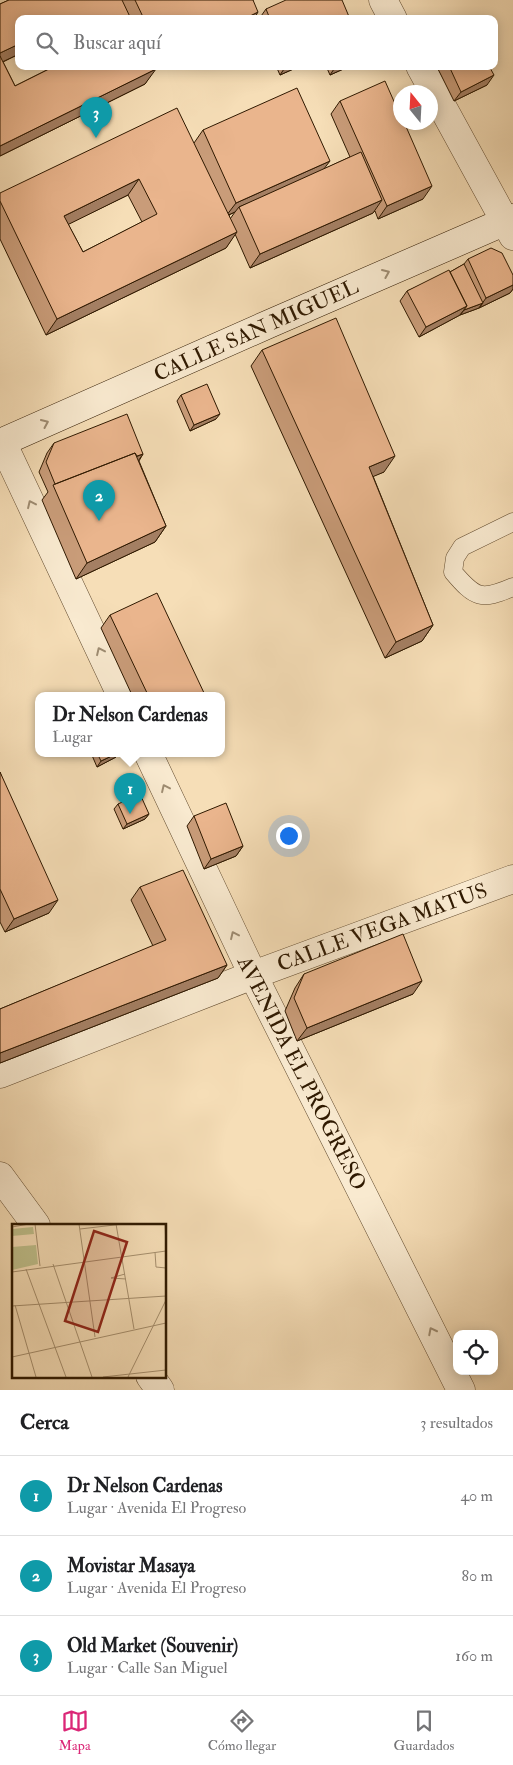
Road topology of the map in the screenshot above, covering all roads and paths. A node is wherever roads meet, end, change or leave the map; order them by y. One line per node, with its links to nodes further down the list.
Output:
1 (383, 0): 2 (street)
2 (391, 15)
3 (422, 70): 4 (street)
4 (510, 225): 5 (street, CALLE SAN MIGUEL, one-way to 4)
5 (1, 441): 8 (street, one-way to 5)
6 (513, 522): 7 (lane)
7 (513, 588)
8 (120, 692)
9 (150, 757): 11 (street, AVENIDA EL PROGRESO, one-way to 9)
10 (513, 879): 11 (street, CALLE VEGA MATUS)
11 (253, 975): 12 (street, CALLE VEGA MATUS); 17 (street, AVENIDA EL PROGRESO, one-way to 11)
12 (0, 1074)
13 (0, 1176): 14 (street)
14 (35, 1224)
15 (151, 1378): 16 (street)
16 (160, 1390)
17 (461, 1390)

